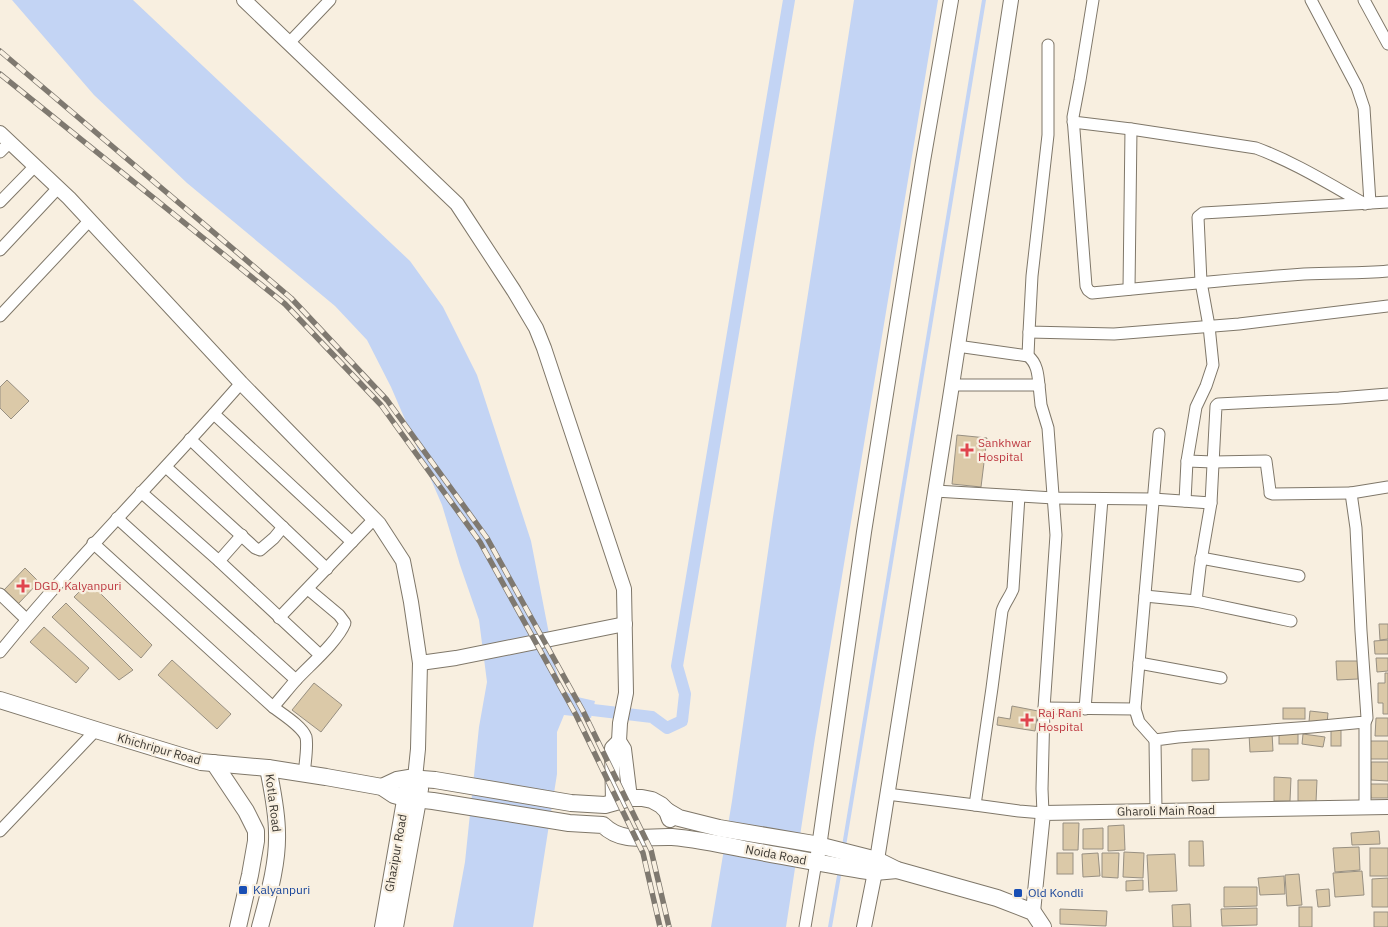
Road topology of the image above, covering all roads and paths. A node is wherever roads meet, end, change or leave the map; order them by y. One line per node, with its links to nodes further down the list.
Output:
1 (244, 0): 8 (street)
2 (330, 0): 8 (street)
3 (951, 0): 104 (street)
4 (1011, 0): 28 (street)
5 (1093, 0): 11 (street)
6 (1311, 0): 18 (street)
7 (1364, 0): 9 (street)
8 (289, 43): 67 (street)
9 (1388, 44)
10 (1048, 46): 27 (street)
11 (1073, 122): 12 (street); 23 (street)
12 (1131, 129): 18 (street); 23 (street)
13 (3, 143): 14 (street)
14 (35, 166): 15 (street); 16 (street)
15 (58, 188): 19 (street); 20 (street)
16 (0, 202)
17 (1388, 202): 18 (street)
18 (1367, 203): 22 (street)
19 (90, 220): 25 (street); 30 (street)
20 (0, 250)
21 (1388, 271): 22 (street)
22 (1200, 282): 23 (street); 26 (street)
23 (1129, 289)
24 (1388, 306): 26 (street)
25 (0, 316)
26 (1209, 326): 27 (street); 37 (street)
27 (1029, 332): 29 (street)
28 (957, 346): 29 (street); 31 (street)
29 (1028, 356): 32 (street)
30 (241, 383): 34 (street); 51 (street)
31 (952, 385): 32 (street); 41 (street)
32 (1039, 385): 45 (street)
33 (1388, 394): 38 (street)
34 (214, 414): 36 (street); 54 (street)
35 (1159, 434): 47 (street)
36 (190, 439): 39 (street); 52 (street)
37 (1187, 461): 38 (street); 48 (street)
38 (1214, 462): 43 (street); 49 (street)
39 (166, 467): 42 (street); 53 (street)
40 (1388, 487): 43 (street)
41 (934, 491): 44 (street); 88 (street)
42 (141, 492): 50 (street); 57 (street)
43 (1351, 493): 79 (street)
44 (1019, 496): 45 (street); 92 (street)
45 (1054, 498): 46 (street); 76 (street)
46 (1102, 499): 47 (street); 77 (street)
47 (1154, 499): 48 (street); 62 (street)
48 (1185, 501): 49 (street)
49 (1211, 503): 56 (street)
50 (117, 518): 55 (street); 73 (street)
51 (374, 519): 54 (street); 70 (street)
52 (283, 527): 53 (street); 58 (street)
53 (242, 535): 57 (street)
54 (352, 542): 58 (street)
55 (93, 543): 65 (street); 75 (street)
56 (1202, 558): 59 (street); 63 (street)
57 (219, 561): 64 (street)
58 (327, 569): 60 (street)
59 (1299, 576)
60 (308, 589): 64 (street); 69 (street)
61 (0, 594): 65 (street)
62 (1145, 596): 63 (street); 71 (street)
63 (1196, 601): 66 (street)
64 (280, 618): 69 (street)
65 (26, 619): 68 (street)
66 (1291, 620)
67 (625, 624): 70 (street); 82 (street)
68 (0, 652)
69 (320, 656): 73 (street)
70 (420, 664): 86 (street)
71 (1139, 664): 72 (street); 78 (street)
72 (1221, 678)
73 (296, 680): 75 (street)
74 (0, 700): 80 (main road, Khichripur Road)
75 (273, 707): 85 (street)
76 (1044, 708): 77 (street); 97 (street)
77 (1084, 708): 78 (street)
78 (1135, 709): 81 (street)
79 (1364, 722): 81 (street); 93 (street)
80 (96, 730): 83 (main road, Khichripur Road); 99 (street)
81 (1155, 740): 96 (street)
82 (619, 741): 89 (street); 91 (street)
83 (214, 762): 84 (main road, Khichripur Road); 100 (main road, Kotla Road)
84 (268, 768): 85 (main road, Khichripur Road); 101 (main road, Kotla Road)
85 (304, 774): 87 (main road, Khichripur Road)
86 (420, 779): 87 (main road); 90 (main road, Ghazipur Road); 91 (main road)
87 (382, 788): 90 (main road, Khichripur Road)
88 (887, 794): 92 (street); 106 (street)
89 (630, 798): 91 (main road); 95 (main road)
90 (419, 800): 98 (main road, Khichripur Road); 110 (main road, Ghazipur Road); 111 (main road, Ghazipur Road)
91 (609, 804): 98 (main road)
92 (975, 804): 97 (street)
93 (1365, 807): 94 (street, Gharoli Main Road); 96 (street, Gharoli Main Road)
94 (1388, 807)
95 (667, 811): 102 (main road, Noida Road); 103 (main road)
96 (1156, 811): 97 (street, Gharoli Main Road)
97 (1043, 813): 107 (street)
98 (603, 825): 103 (main road)
99 (0, 830)
100 (256, 831): 101 (main road); 108 (main road, Kotla Road)
101 (277, 833): 109 (main road, Kotla Road)
102 (718, 836): 103 (main road, Noida Road); 104 (main road, Noida Road); 105 (main road, Noida Road)
103 (655, 837)
104 (817, 844): 105 (street); 106 (main road, Noida Road)
105 (812, 862): 106 (main road, Noida Road); 112 (street)
106 (869, 864): 107 (main road, Noida Road); 113 (street)
107 (1033, 912): 114 (main road)
108 (238, 927)
109 (260, 927)
110 (382, 927)
111 (395, 927)
112 (805, 927)
113 (864, 927)
114 (1043, 927)

